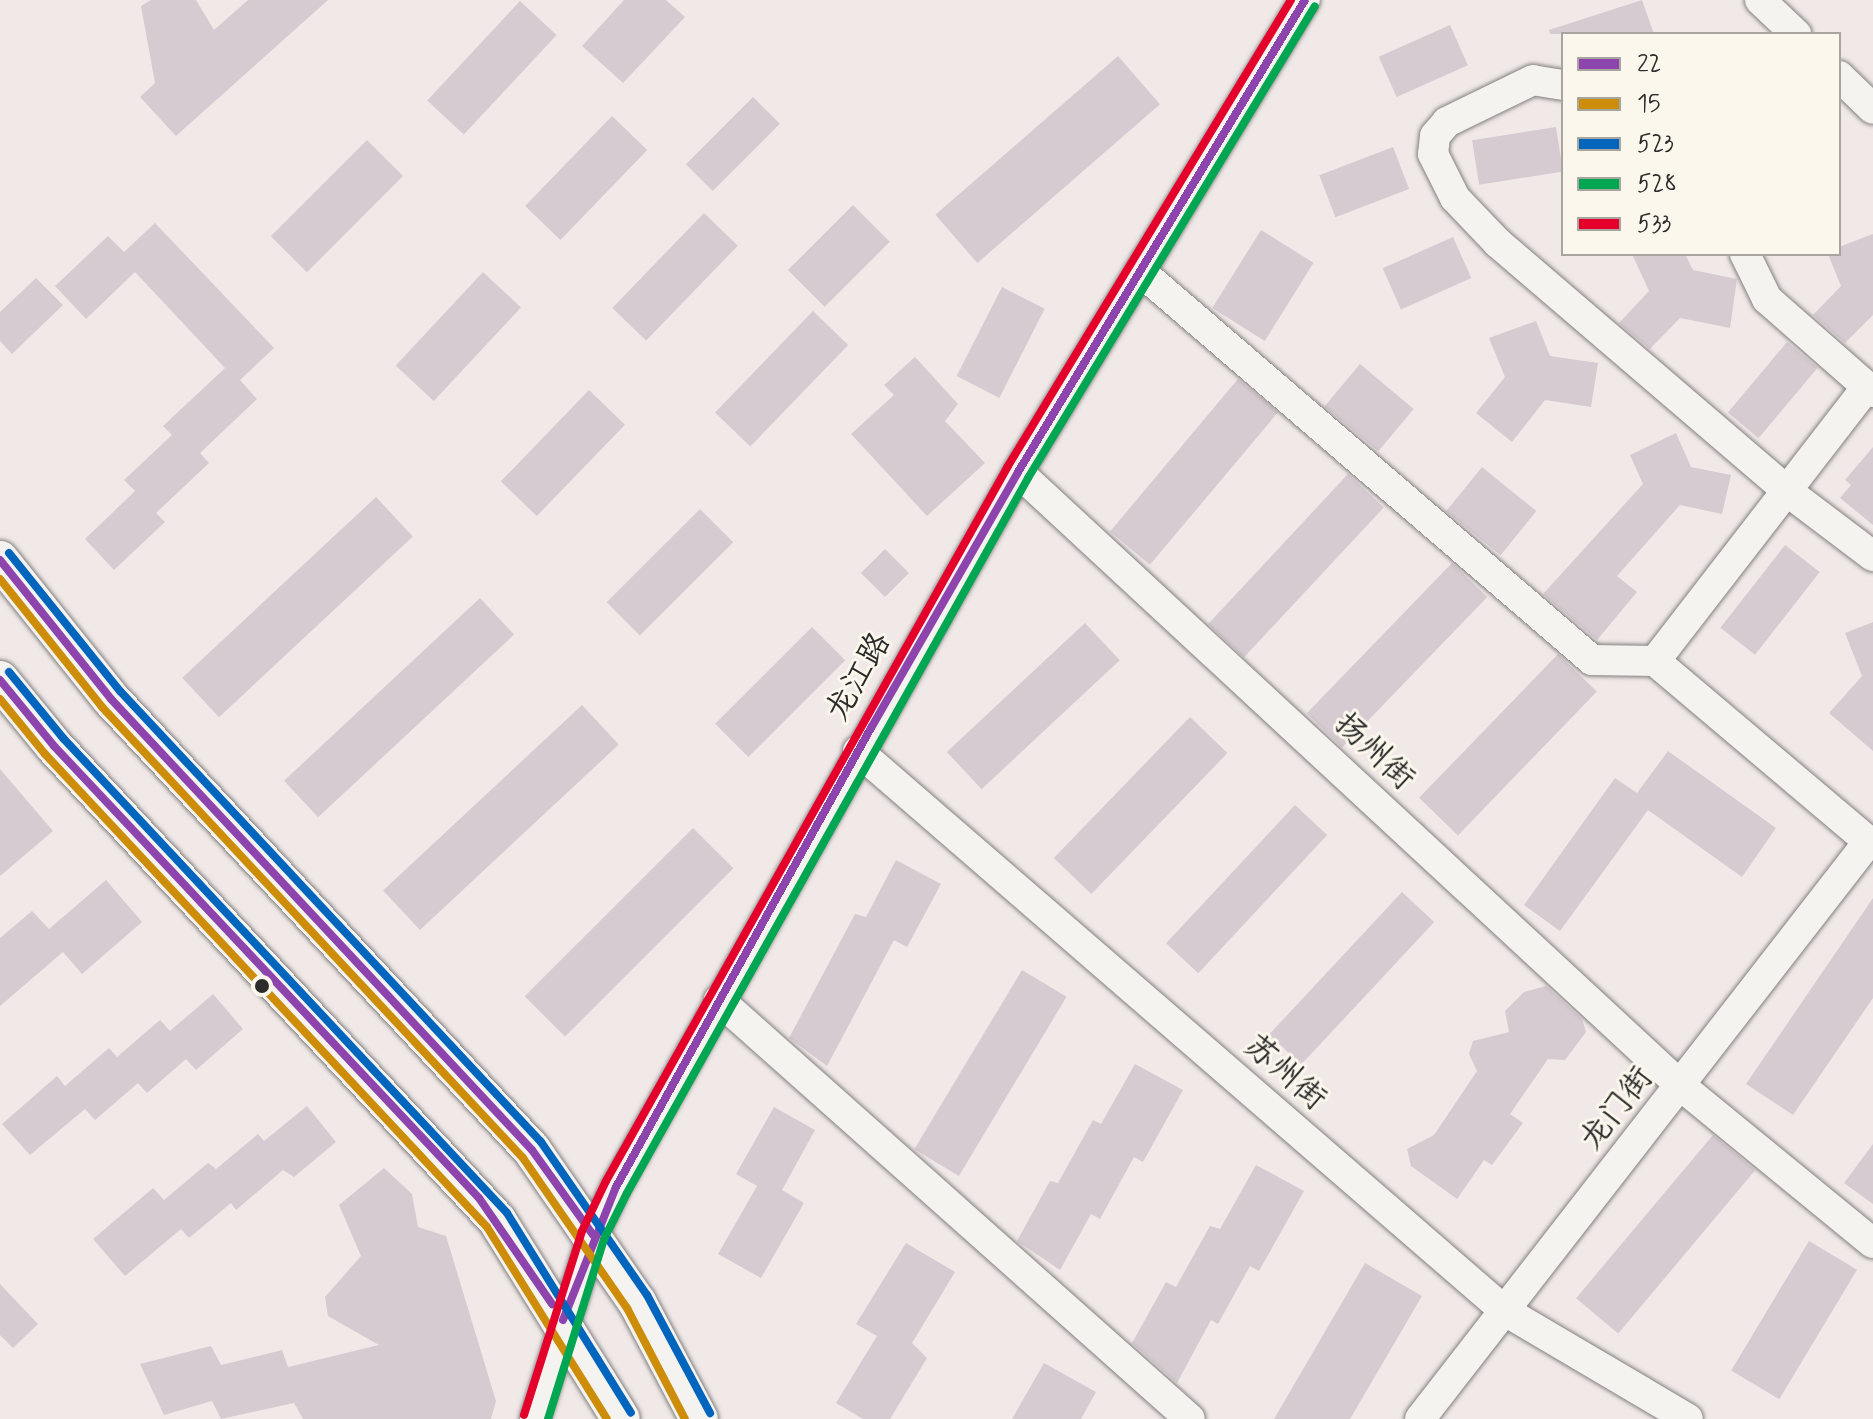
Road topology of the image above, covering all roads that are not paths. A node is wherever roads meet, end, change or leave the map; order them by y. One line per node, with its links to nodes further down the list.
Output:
1 (1305, 0): 8 (street, 龙江路)
2 (1760, 0): 3 (street)
3 (1794, 32)
4 (1841, 78): 6 (street)
5 (1561, 85): 11 (street)
6 (1873, 109)
7 (1747, 256): 9 (street)
8 (1140, 271): 10 (street, 龙江路); 14 (street)
9 (1870, 390): 11 (street)
10 (1018, 472): 16 (street, 龙江路); 19 (street, 扬州街)
11 (1787, 491): 12 (street); 14 (street)
12 (1873, 556)
13 (0, 560): 20 (main road)
14 (1655, 661): 17 (street)
15 (0, 680): 23 (main road)
16 (858, 751): 18 (street, 龙江路); 22 (street, 苏州街)
17 (1871, 843): 19 (street, 龙门街)
18 (719, 1000): 20 (street, 龙江路); 27 (street)
19 (1681, 1086): 21 (street, 扬州街); 22 (street, 龙门街)
20 (593, 1235): 23 (street, 龙江路); 26 (main road)
21 (1873, 1243)
22 (1505, 1311): 28 (street, 龙门街); 29 (street, 苏州街)
23 (563, 1320): 24 (street, 龙江路); 25 (main road)
24 (535, 1419)
25 (621, 1419)
26 (699, 1419)
27 (1190, 1419)
28 (1420, 1419)
29 (1688, 1419)

